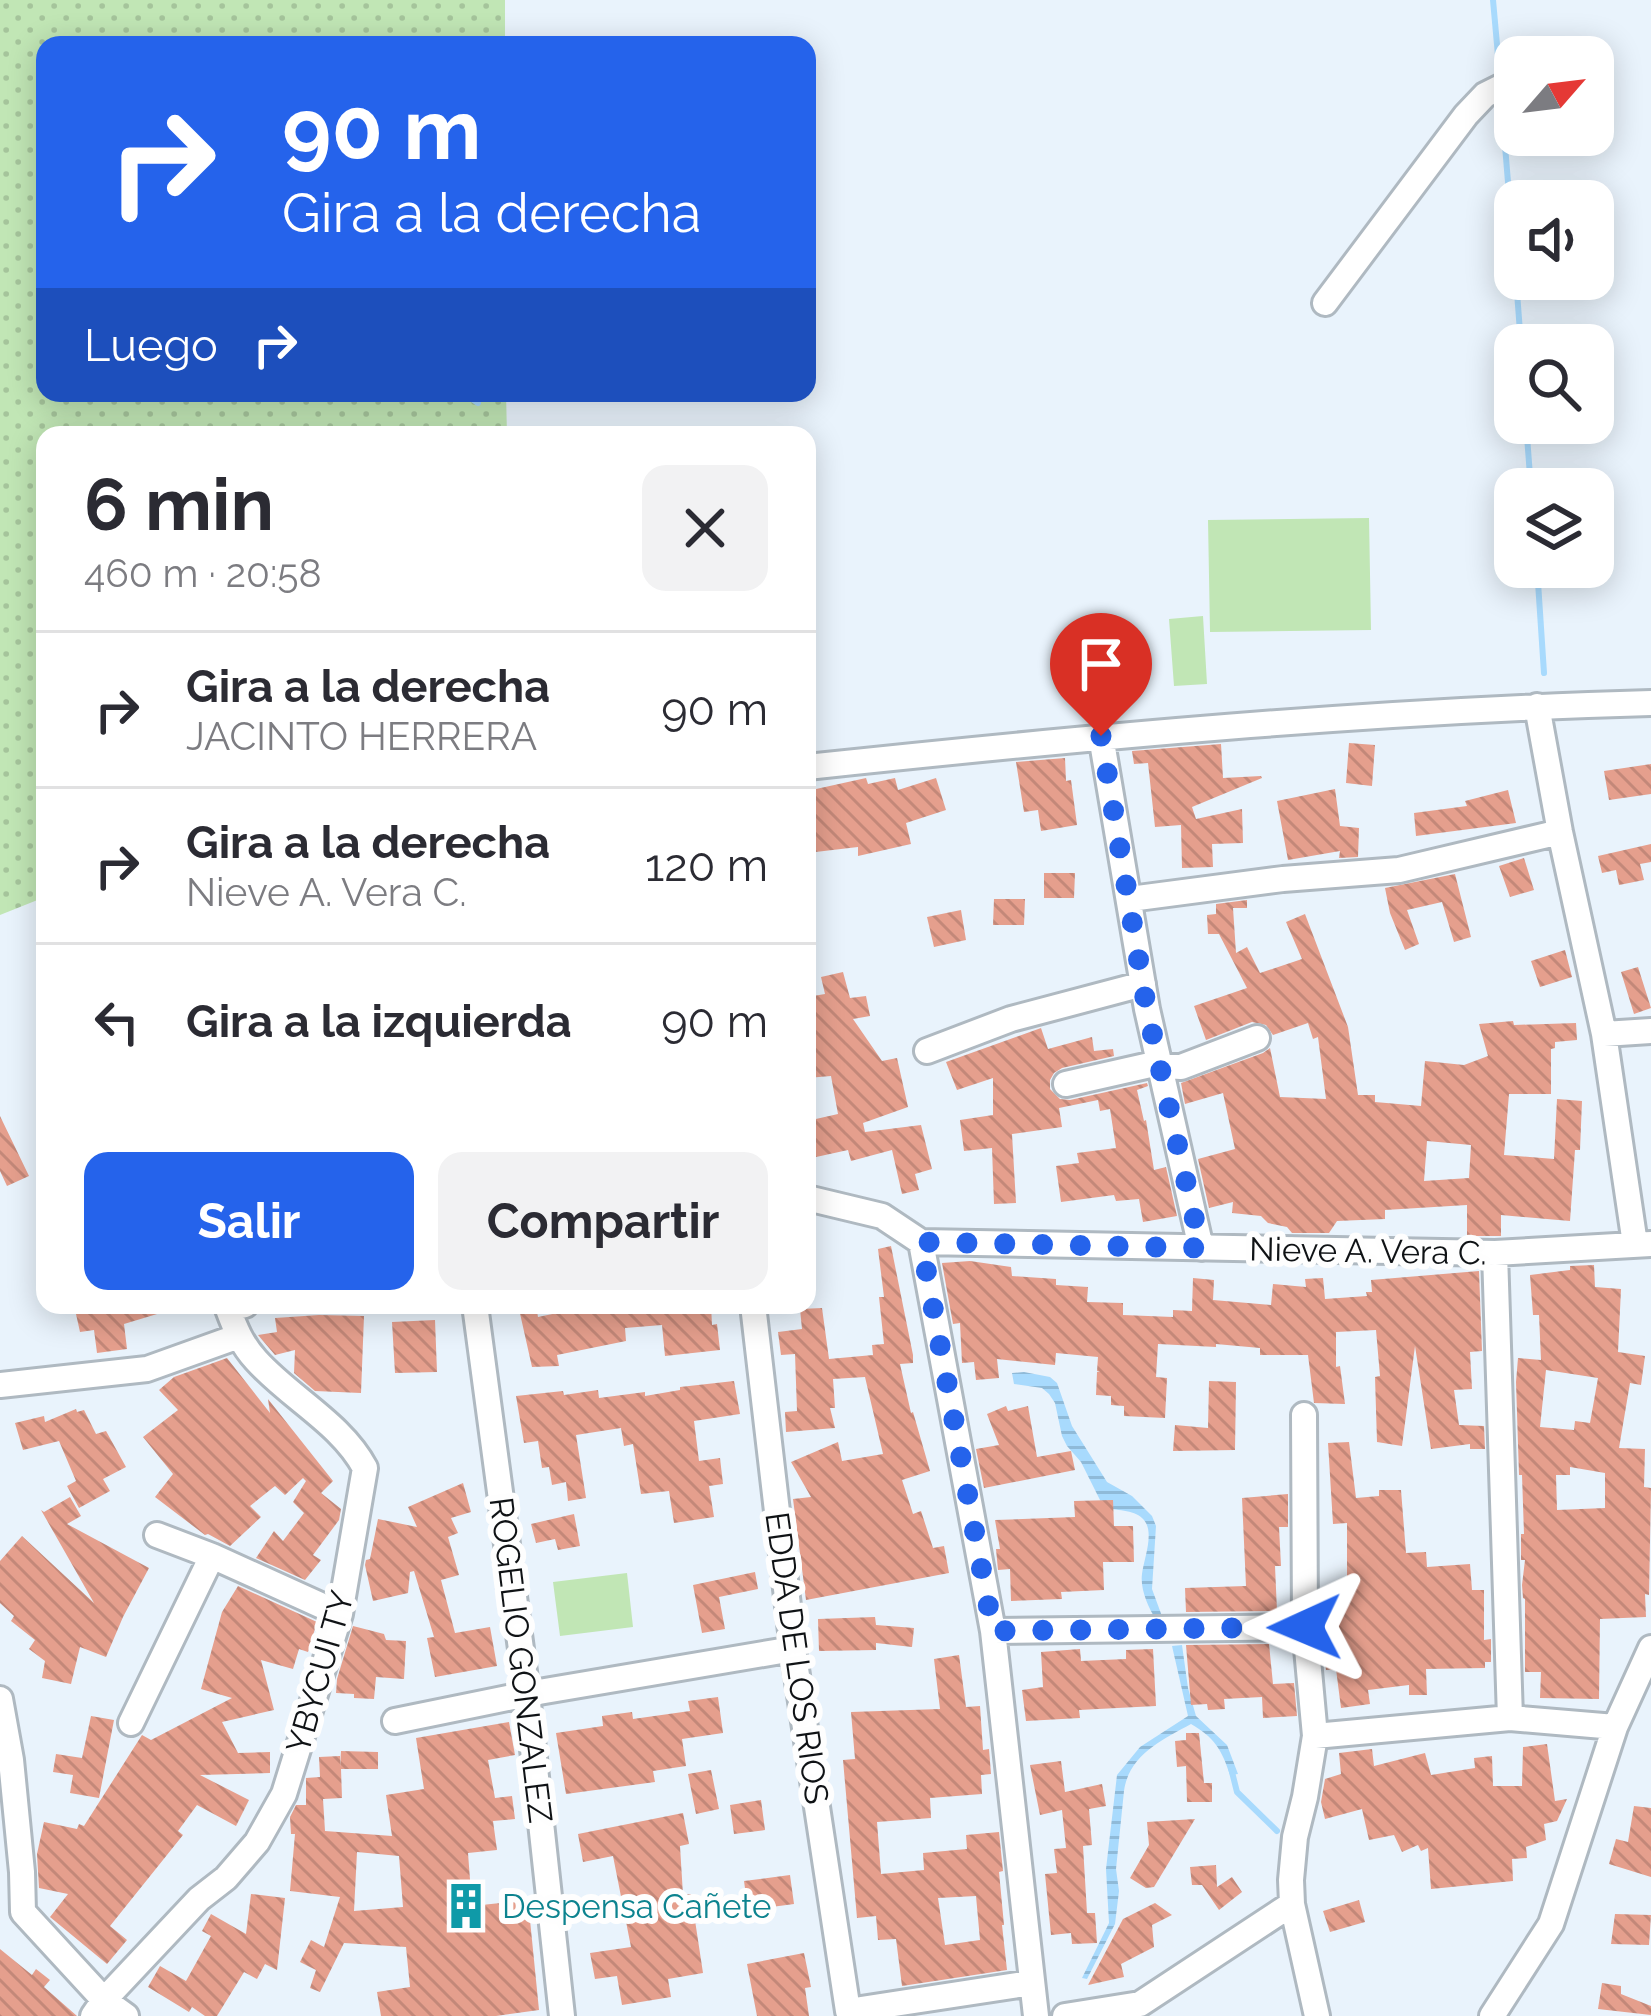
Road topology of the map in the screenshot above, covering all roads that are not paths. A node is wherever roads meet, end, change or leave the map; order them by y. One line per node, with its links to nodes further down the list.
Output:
1 (1494, 90): 2 (street)
2 (1324, 303)
3 (1651, 703): 4 (street)
4 (1537, 706): 5 (street); 7 (street)
5 (1101, 736): 6 (street); 8 (street)
6 (816, 766)
7 (1560, 832): 8 (street); 11 (street)
8 (1130, 899): 9 (street)
9 (1143, 984): 13 (street); 14 (street)
10 (1651, 1031): 11 (street)
11 (1604, 1034): 18 (street)
12 (1257, 1038): 14 (street)
13 (926, 1051)
14 (1160, 1064): 15 (street); 19 (street)
15 (1066, 1084)
16 (816, 1200): 17 (street, Nieve A. Vera C.)
17 (921, 1242): 19 (street, Nieve A. Vera C.); 31 (street)
18 (1643, 1244): 20 (street, Nieve A. Vera C.)
19 (1201, 1248): 20 (street, Nieve A. Vera C.)
20 (1495, 1253): 36 (street)
21 (237, 1314): 24 (street, YBYCUI TY)
22 (476, 1314): 34 (street, ROGELIO GONZALEZ)
23 (754, 1314): 33 (street, EDDA DE LOS RIOS)
24 (238, 1336): 25 (street); 29 (street, YBYCUI TY)
25 (0, 1385)
26 (1304, 1415): 30 (street)
27 (157, 1535): 28 (street)
28 (212, 1556): 29 (street); 38 (street)
29 (340, 1614): 44 (street, YBYCUI TY)
30 (1305, 1627): 31 (street); 40 (street)
31 (993, 1631): 43 (street)
32 (1651, 1648): 39 (street)
33 (793, 1649): 34 (street); 43 (street, EDDA DE LOS RIOS)
34 (527, 1694): 37 (street); 46 (street, ROGELIO GONZALEZ)
35 (0, 1699): 41 (street)
36 (1510, 1718): 39 (street); 40 (street)
37 (395, 1721)
38 (131, 1723)
39 (1615, 1727): 50 (street)
40 (1315, 1736): 42 (street)
41 (11, 1898): 44 (street)
42 (1292, 1904): 48 (street); 49 (street)
43 (1031, 1983): 47 (street)
44 (99, 2008): 45 (street)
45 (126, 2016)
46 (562, 2016)
47 (1036, 2016)
48 (1065, 2016)
49 (1316, 2016)
50 (1492, 2016)

